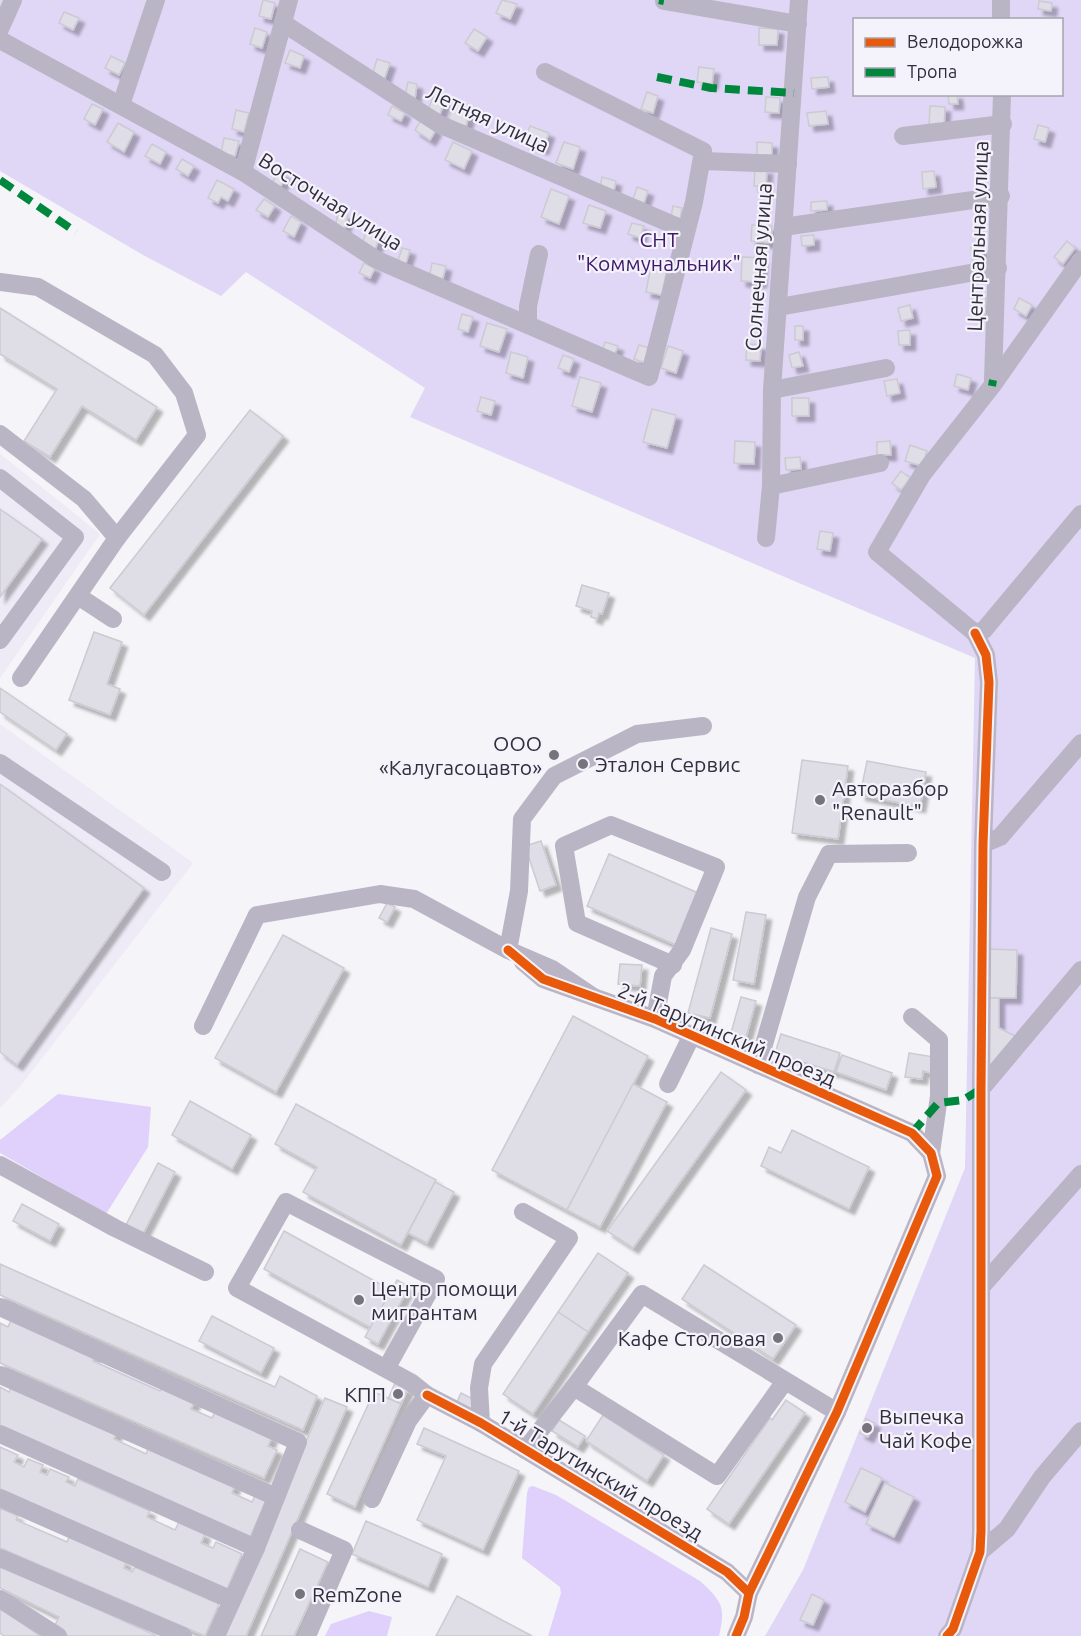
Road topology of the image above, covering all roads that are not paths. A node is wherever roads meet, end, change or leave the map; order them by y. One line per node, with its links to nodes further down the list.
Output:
1 (13, 0): 10 (street)
2 (156, 0): 14 (street)
3 (289, 0): 8 (street)
4 (799, 0): 9 (street, Солнечная улица)
5 (1002, 0): 7 (street)
6 (664, 1): 9 (street)
7 (1001, 18)
8 (283, 23): 19 (street); 22 (street, Летняя улица)
9 (798, 24): 18 (street, Солнечная улица)
10 (0, 29)
11 (0, 39): 14 (street, Восточная улица)
12 (545, 72): 17 (street)
13 (1002, 96): 15 (street, Центральная улица)
14 (121, 105): 19 (street, Восточная улица)
15 (1003, 124): 16 (street); 20 (street, Центральная улица)
16 (903, 136)
17 (703, 161): 18 (street); 22 (street)
18 (788, 164): 21 (street, Солнечная улица)
19 (243, 172): 28 (street, Восточная улица)
20 (1001, 196): 21 (street); 25 (street, Центральная улица)
21 (783, 227): 27 (street, Солнечная улица)
22 (685, 230): 28 (street, Восточная улица)
23 (539, 254): 28 (street)
24 (1081, 260): 41 (street)
25 (998, 268): 27 (street); 30 (street, Центральная улица)
26 (0, 282): 38 (street)
27 (779, 307): 31 (street, Солнечная улица)
28 (528, 325)
29 (886, 368): 31 (street)
30 (993, 380)
31 (772, 390): 35 (street, Солнечная улица)
32 (0, 434): 38 (street)
33 (880, 463): 35 (street)
34 (0, 478): 42 (street)
35 (771, 486): 37 (street, Солнечная улица)
36 (1081, 514): 41 (street)
37 (766, 537)
38 (117, 538): 39 (street)
39 (78, 596): 40 (street); 43 (street)
40 (113, 619)
41 (975, 633): 47 (street)
42 (0, 640)
43 (21, 678)
44 (703, 726): 50 (street)
45 (1081, 743): 47 (street)
46 (0, 763): 49 (street)
47 (983, 844): 59 (street)
48 (908, 853): 57 (street)
49 (162, 872)
50 (508, 950): 54 (street, 2-й Тарутинский проезд); 55 (street, 2-й Тарутинский проезд)
51 (673, 965): 51 (street); 54 (street)
52 (1081, 970): 59 (street)
53 (912, 1017): 60 (street)
54 (655, 1018): 56 (street, 2-й Тарутинский проезд)
55 (203, 1026)
56 (692, 1035): 57 (street, 2-й Тарутинский проезд); 58 (street)
57 (758, 1065): 60 (street, 2-й Тарутинский проезд)
58 (668, 1084)
59 (981, 1089): 65 (street)
60 (931, 1153): 72 (street)
61 (0, 1165): 64 (street)
62 (1081, 1174): 65 (street)
63 (523, 1212): 73 (street)
64 (205, 1272)
65 (982, 1286): 82 (street)
66 (0, 1307): 77 (street)
67 (386, 1369): 67 (street, 1-й Тарутинский проезд); 71 (street, 1-й Тарутинский проезд)
68 (0, 1375): 77 (street)
69 (785, 1381): 70 (street); 70 (street); 72 (street)
70 (574, 1388): 76 (street)
71 (428, 1395): 73 (street, 1-й Тарутинский проезд); 79 (street)
72 (837, 1412): 84 (street)
73 (481, 1423): 76 (street, 1-й Тарутинский проезд)
74 (1081, 1431): 82 (street)
75 (0, 1434): 81 (street)
76 (525, 1450): 84 (street, 1-й Тарутинский проезд)
77 (276, 1497): 81 (street)
78 (0, 1498): 86 (street)
79 (372, 1499)
80 (300, 1530): 90 (street)
81 (256, 1548): 86 (street)
82 (980, 1552): 92 (street)
83 (0, 1558): 88 (street)
84 (749, 1593): 91 (street)
85 (0, 1599): 87 (street)
86 (232, 1600): 89 (street)
87 (58, 1636)
88 (183, 1636)
89 (216, 1636)
90 (306, 1636)
91 (736, 1636)
92 (947, 1636)

